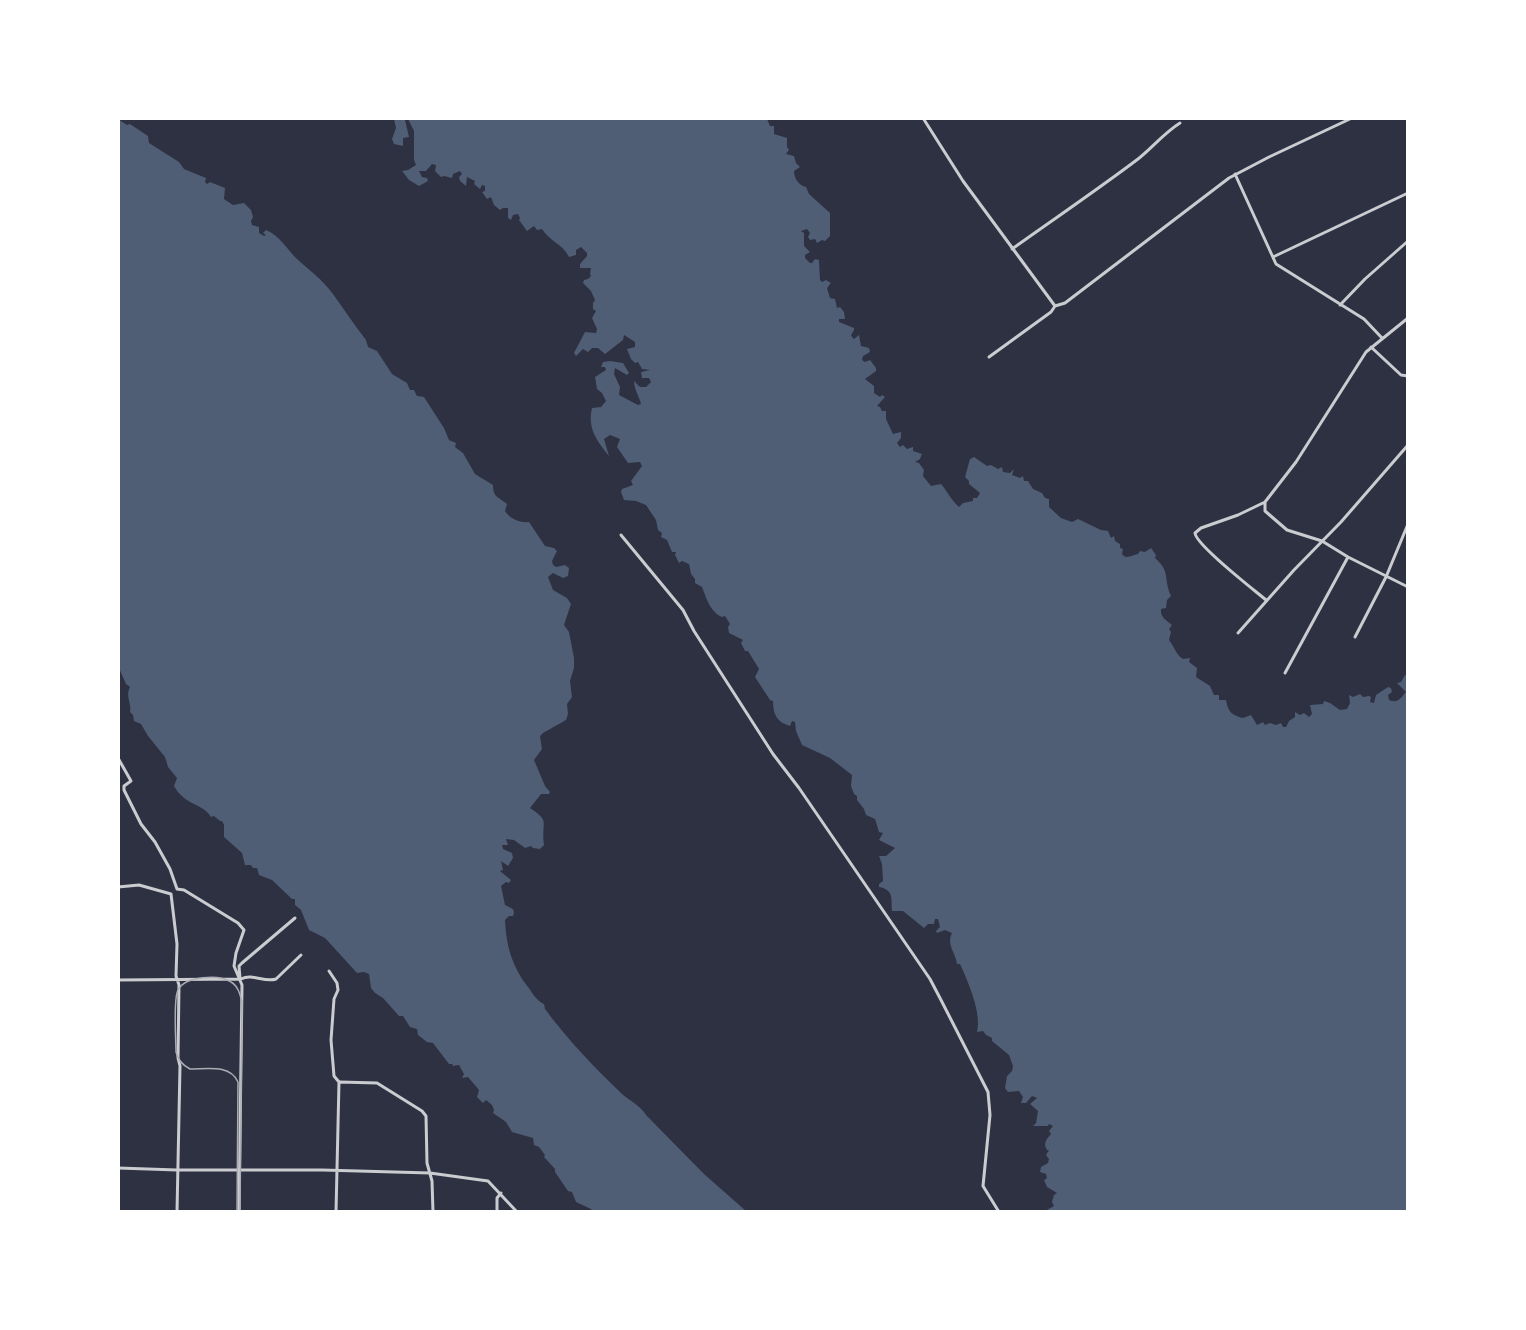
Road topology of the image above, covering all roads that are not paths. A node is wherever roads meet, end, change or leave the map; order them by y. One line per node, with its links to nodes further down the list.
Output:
1 (923, 118): 7 (street)
2 (1352, 118): 4 (street)
3 (1180, 123): 7 (street)
4 (1235, 174): 8 (street); 10 (street)
5 (1407, 193): 8 (street)
6 (1407, 241): 9 (street)
7 (1012, 249): 10 (street)
8 (1273, 257): 9 (street)
9 (1340, 305): 12 (street)
10 (1055, 306): 14 (street)
11 (1407, 318): 12 (street)
12 (1382, 338): 13 (street)
13 (1371, 347): 15 (street); 17 (street)
14 (989, 357)
15 (1407, 376)
16 (1407, 445): 20 (street)
17 (1265, 502): 20 (street); 24 (street)
18 (1407, 524): 22 (street)
19 (621, 535): 51 (street)
20 (1322, 542): 21 (street); 24 (street)
21 (1348, 557): 22 (street); 27 (street)
22 (1386, 577): 23 (street); 26 (street)
23 (1406, 586)
24 (1266, 600): 25 (street)
25 (1238, 633)
26 (1354, 637)
27 (1285, 673)
28 (118, 759): 30 (street)
29 (118, 887): 31 (street)
30 (177, 889): 31 (street); 35 (street)
31 (171, 894): 37 (street)
32 (295, 918): 35 (street)
33 (301, 955): 35 (street)
34 (329, 971): 38 (street)
35 (241, 979): 37 (street); 40 (street)
36 (118, 980): 37 (street)
37 (178, 981): 41 (street)
38 (339, 1082): 42 (street); 43 (street)
39 (118, 1168): 41 (street)
40 (239, 1169): 41 (street); 42 (street); 46 (street)
41 (177, 1170): 45 (street)
42 (338, 1171): 43 (street); 47 (street)
43 (430, 1173): 44 (street); 48 (street)
44 (501, 1193): 49 (street); 50 (street)
45 (177, 1212)
46 (239, 1212)
47 (336, 1212)
48 (433, 1212)
49 (496, 1212)
50 (517, 1212)
51 (999, 1212)

